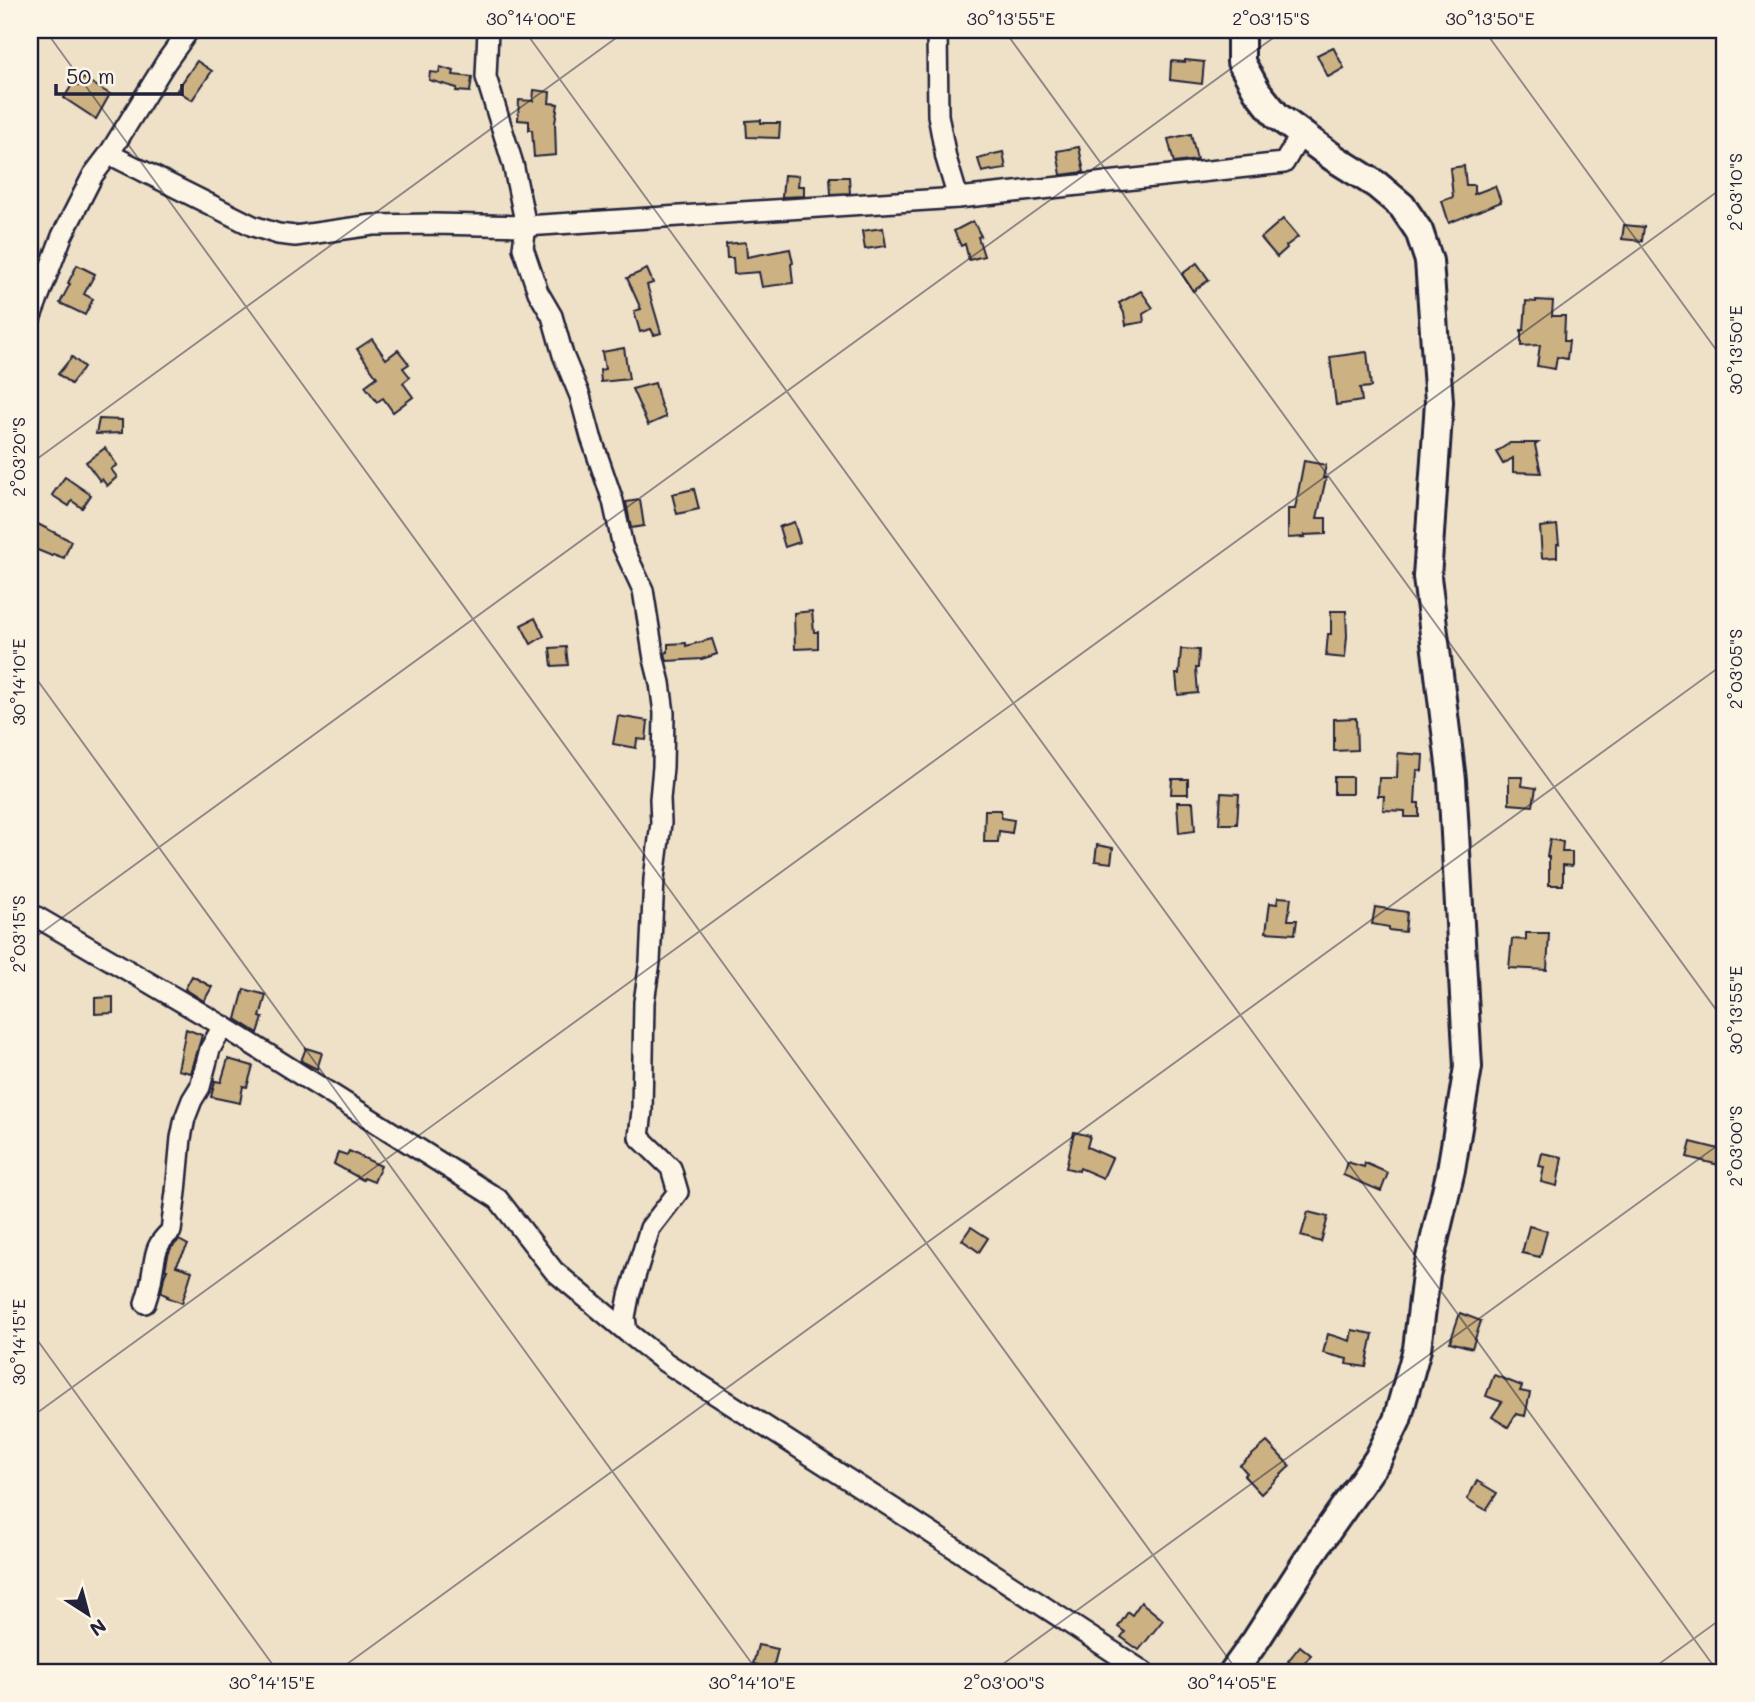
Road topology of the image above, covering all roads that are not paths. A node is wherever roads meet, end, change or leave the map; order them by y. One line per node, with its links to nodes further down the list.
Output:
1 (189, 30): 6 (street)
2 (488, 30): 8 (street)
3 (937, 30): 7 (street)
4 (1241, 30): 5 (main road)
5 (1301, 134): 7 (street); 16 (main road)
6 (109, 153): 8 (street); 9 (street)
7 (958, 198): 8 (street)
8 (526, 226): 14 (street)
9 (36, 287): 10 (street)
10 (30, 319)
11 (30, 913): 12 (street)
12 (223, 1026): 13 (street); 14 (street)
13 (145, 1303)
14 (627, 1332): 15 (street)
15 (1144, 1672)
16 (1233, 1672)

